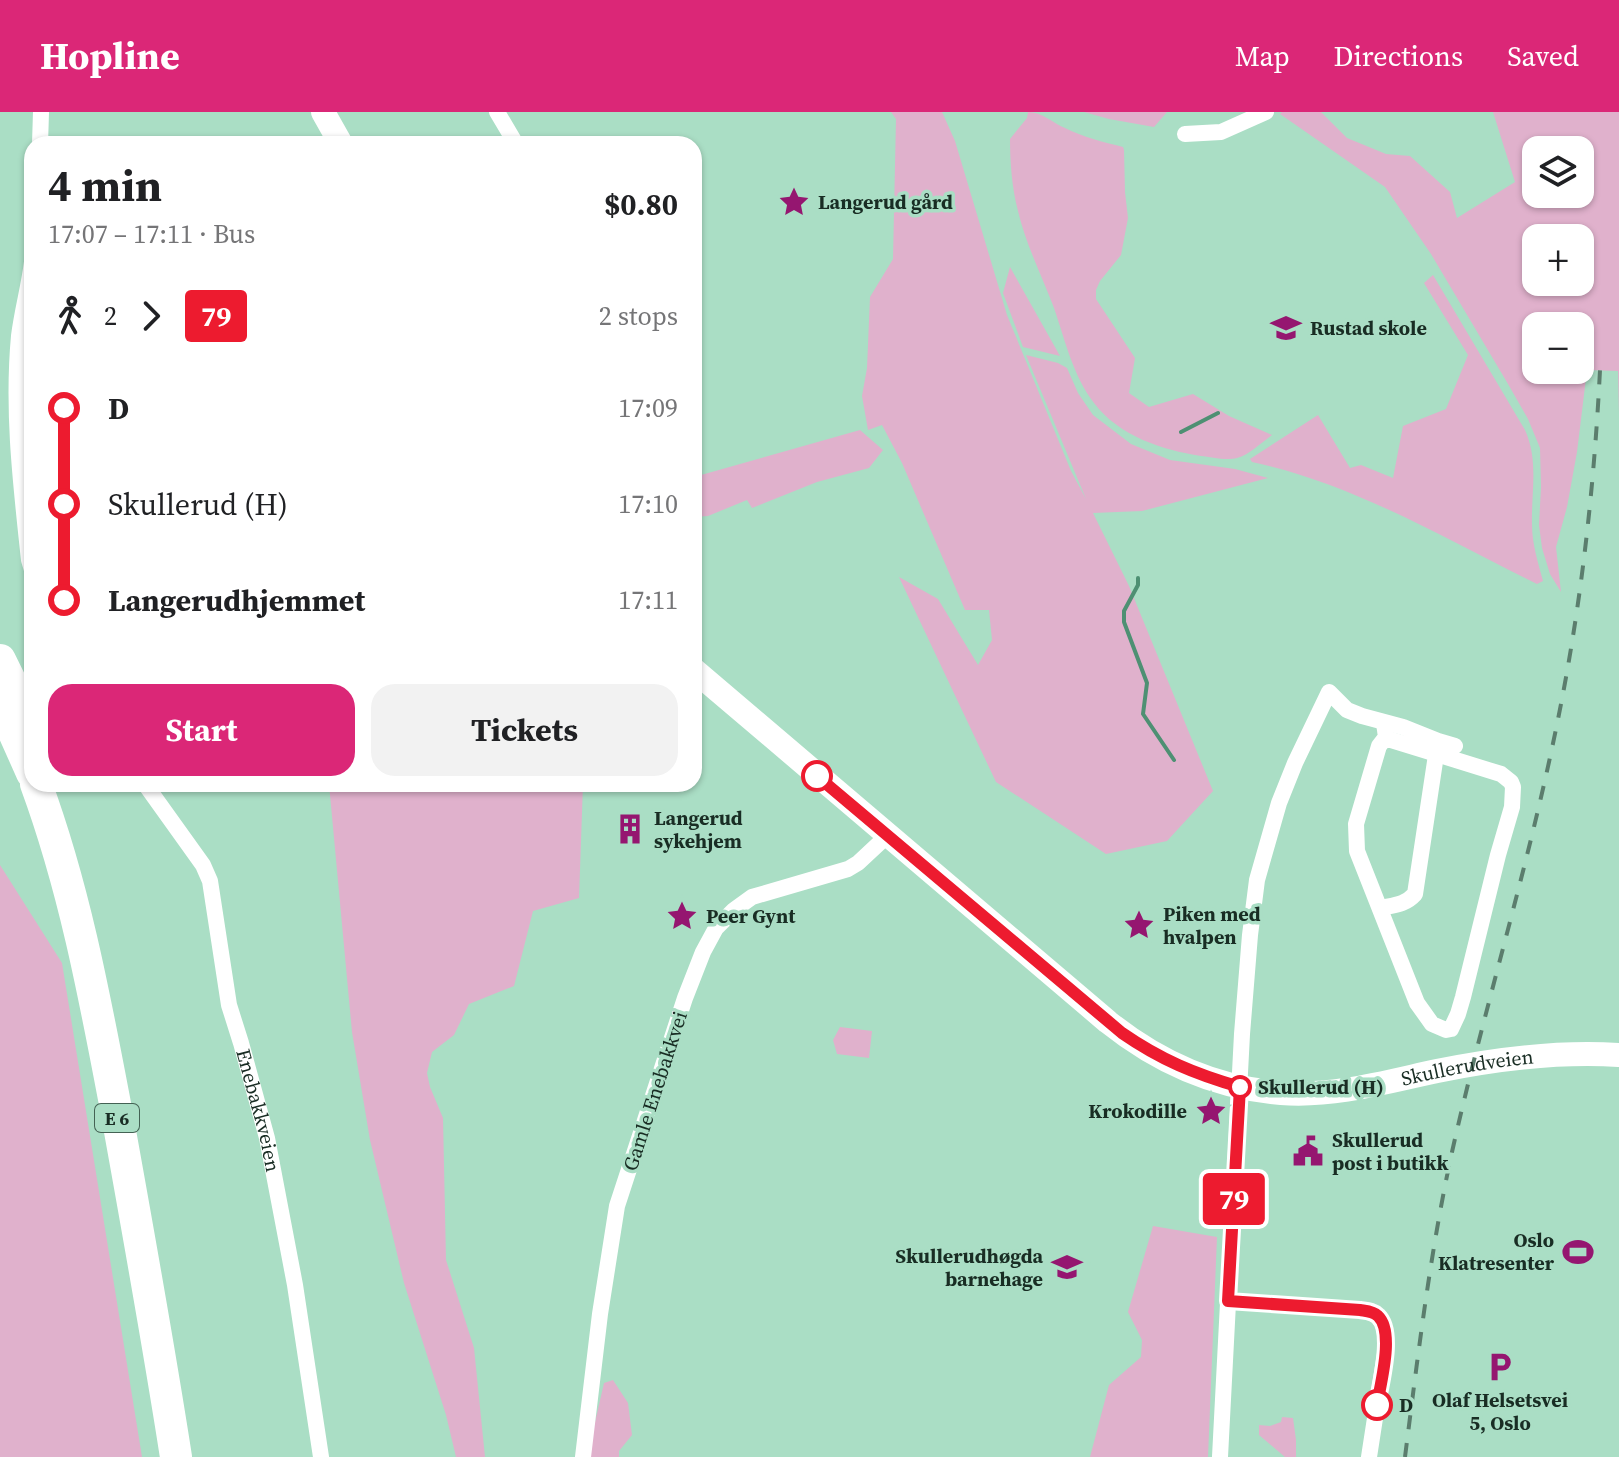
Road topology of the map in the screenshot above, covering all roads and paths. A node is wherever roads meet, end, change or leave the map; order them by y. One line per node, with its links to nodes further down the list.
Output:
1 (41, 112): 6 (street)
2 (323, 112): 7 (main road)
3 (497, 112): 8 (street)
4 (1266, 112): 5 (street)
5 (1185, 134)
6 (40, 136)
7 (336, 136)
8 (511, 136)
9 (24, 306): 10 (street)
10 (24, 516)
11 (0, 660): 14 (highway)
12 (702, 677): 22 (main road, Skullerudveien)
13 (0, 701): 17 (highway)
14 (24, 709)
15 (1385, 730): 16 (street); 18 (street); 23 (street); 25 (street)
16 (1455, 746)
17 (24, 755)
18 (1436, 755): 23 (street); 23 (street)
19 (39, 792): 27 (highway, E 6)
20 (59, 792): 28 (highway, E 6)
21 (151, 792): 29 (street, Enebakkveien)
22 (888, 835): 25 (main road, Skullerudveien); 30 (street, Gamle Enebakkvei)
23 (1380, 908)
24 (1619, 1055): 25 (main road, Skullerudveien)
25 (1240, 1087): 26 (street)
26 (1228, 1301): 31 (street); 32 (street)
27 (176, 1457)
28 (195, 1457)
29 (321, 1457)
30 (583, 1457)
31 (1220, 1457)
32 (1369, 1457)

